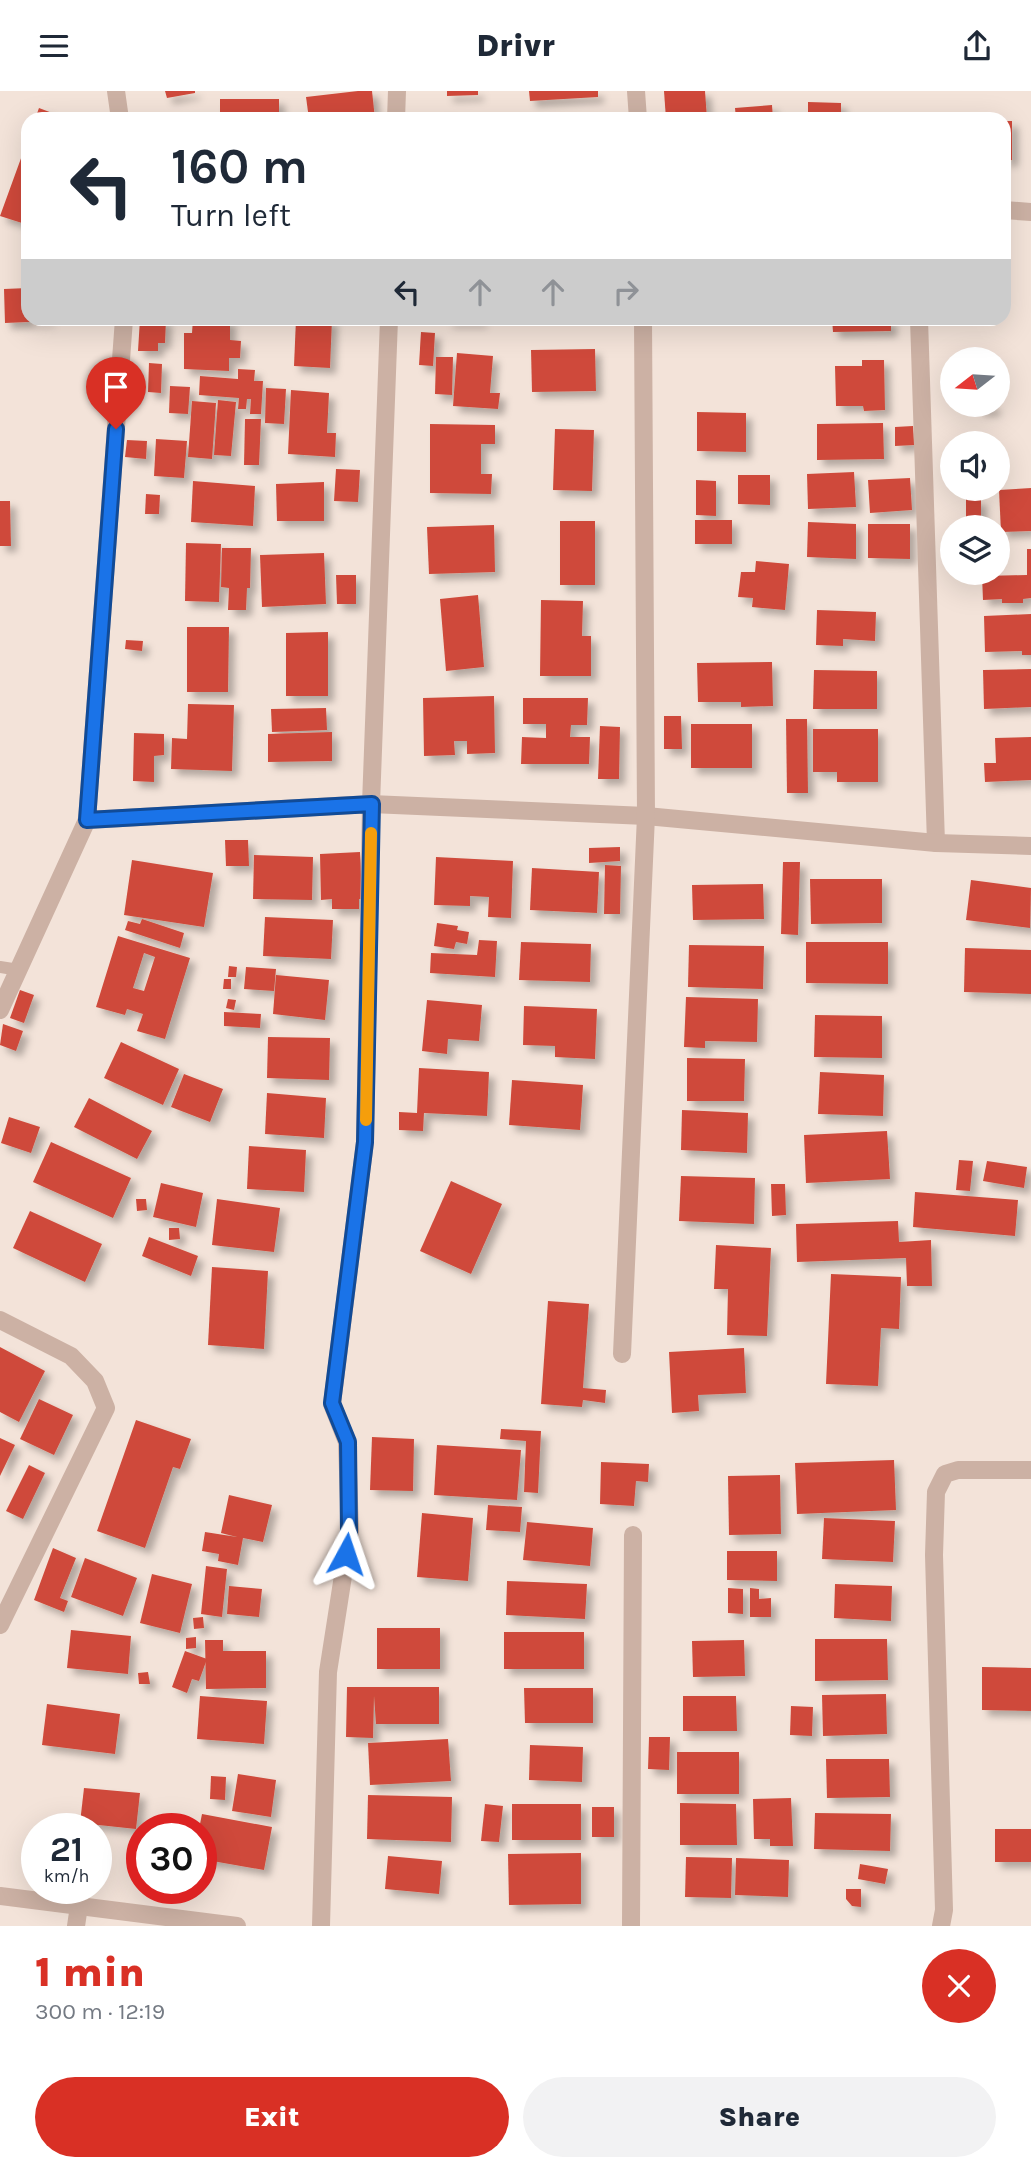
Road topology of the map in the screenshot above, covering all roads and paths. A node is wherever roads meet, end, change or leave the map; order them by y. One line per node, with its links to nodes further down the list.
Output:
1 (116, 91): 4 (street)
2 (397, 91): 5 (street)
3 (636, 91): 6 (street)
4 (119, 112)
5 (396, 112)
6 (638, 112)
7 (1011, 211): 8 (street)
8 (1031, 212)
9 (123, 326): 15 (street)
10 (389, 326): 13 (street)
11 (643, 326): 14 (street)
12 (919, 326): 16 (street)
13 (372, 804): 14 (street); 15 (street); 30 (street)
14 (646, 816): 16 (street); 22 (street)
15 (87, 820): 19 (street)
16 (936, 843): 17 (street)
17 (1031, 846)
18 (0, 967): 19 (lane)
19 (19, 970): 20 (street)
20 (0, 1010)
21 (0, 1320): 25 (street)
22 (622, 1355)
23 (1031, 1470): 32 (street)
24 (633, 1535): 31 (street)
25 (0, 1625)
26 (0, 1896): 27 (street)
27 (79, 1906): 28 (street); 29 (street)
28 (76, 1926)
29 (237, 1926)
30 (321, 1926)
31 (631, 1926)
32 (941, 1926)

